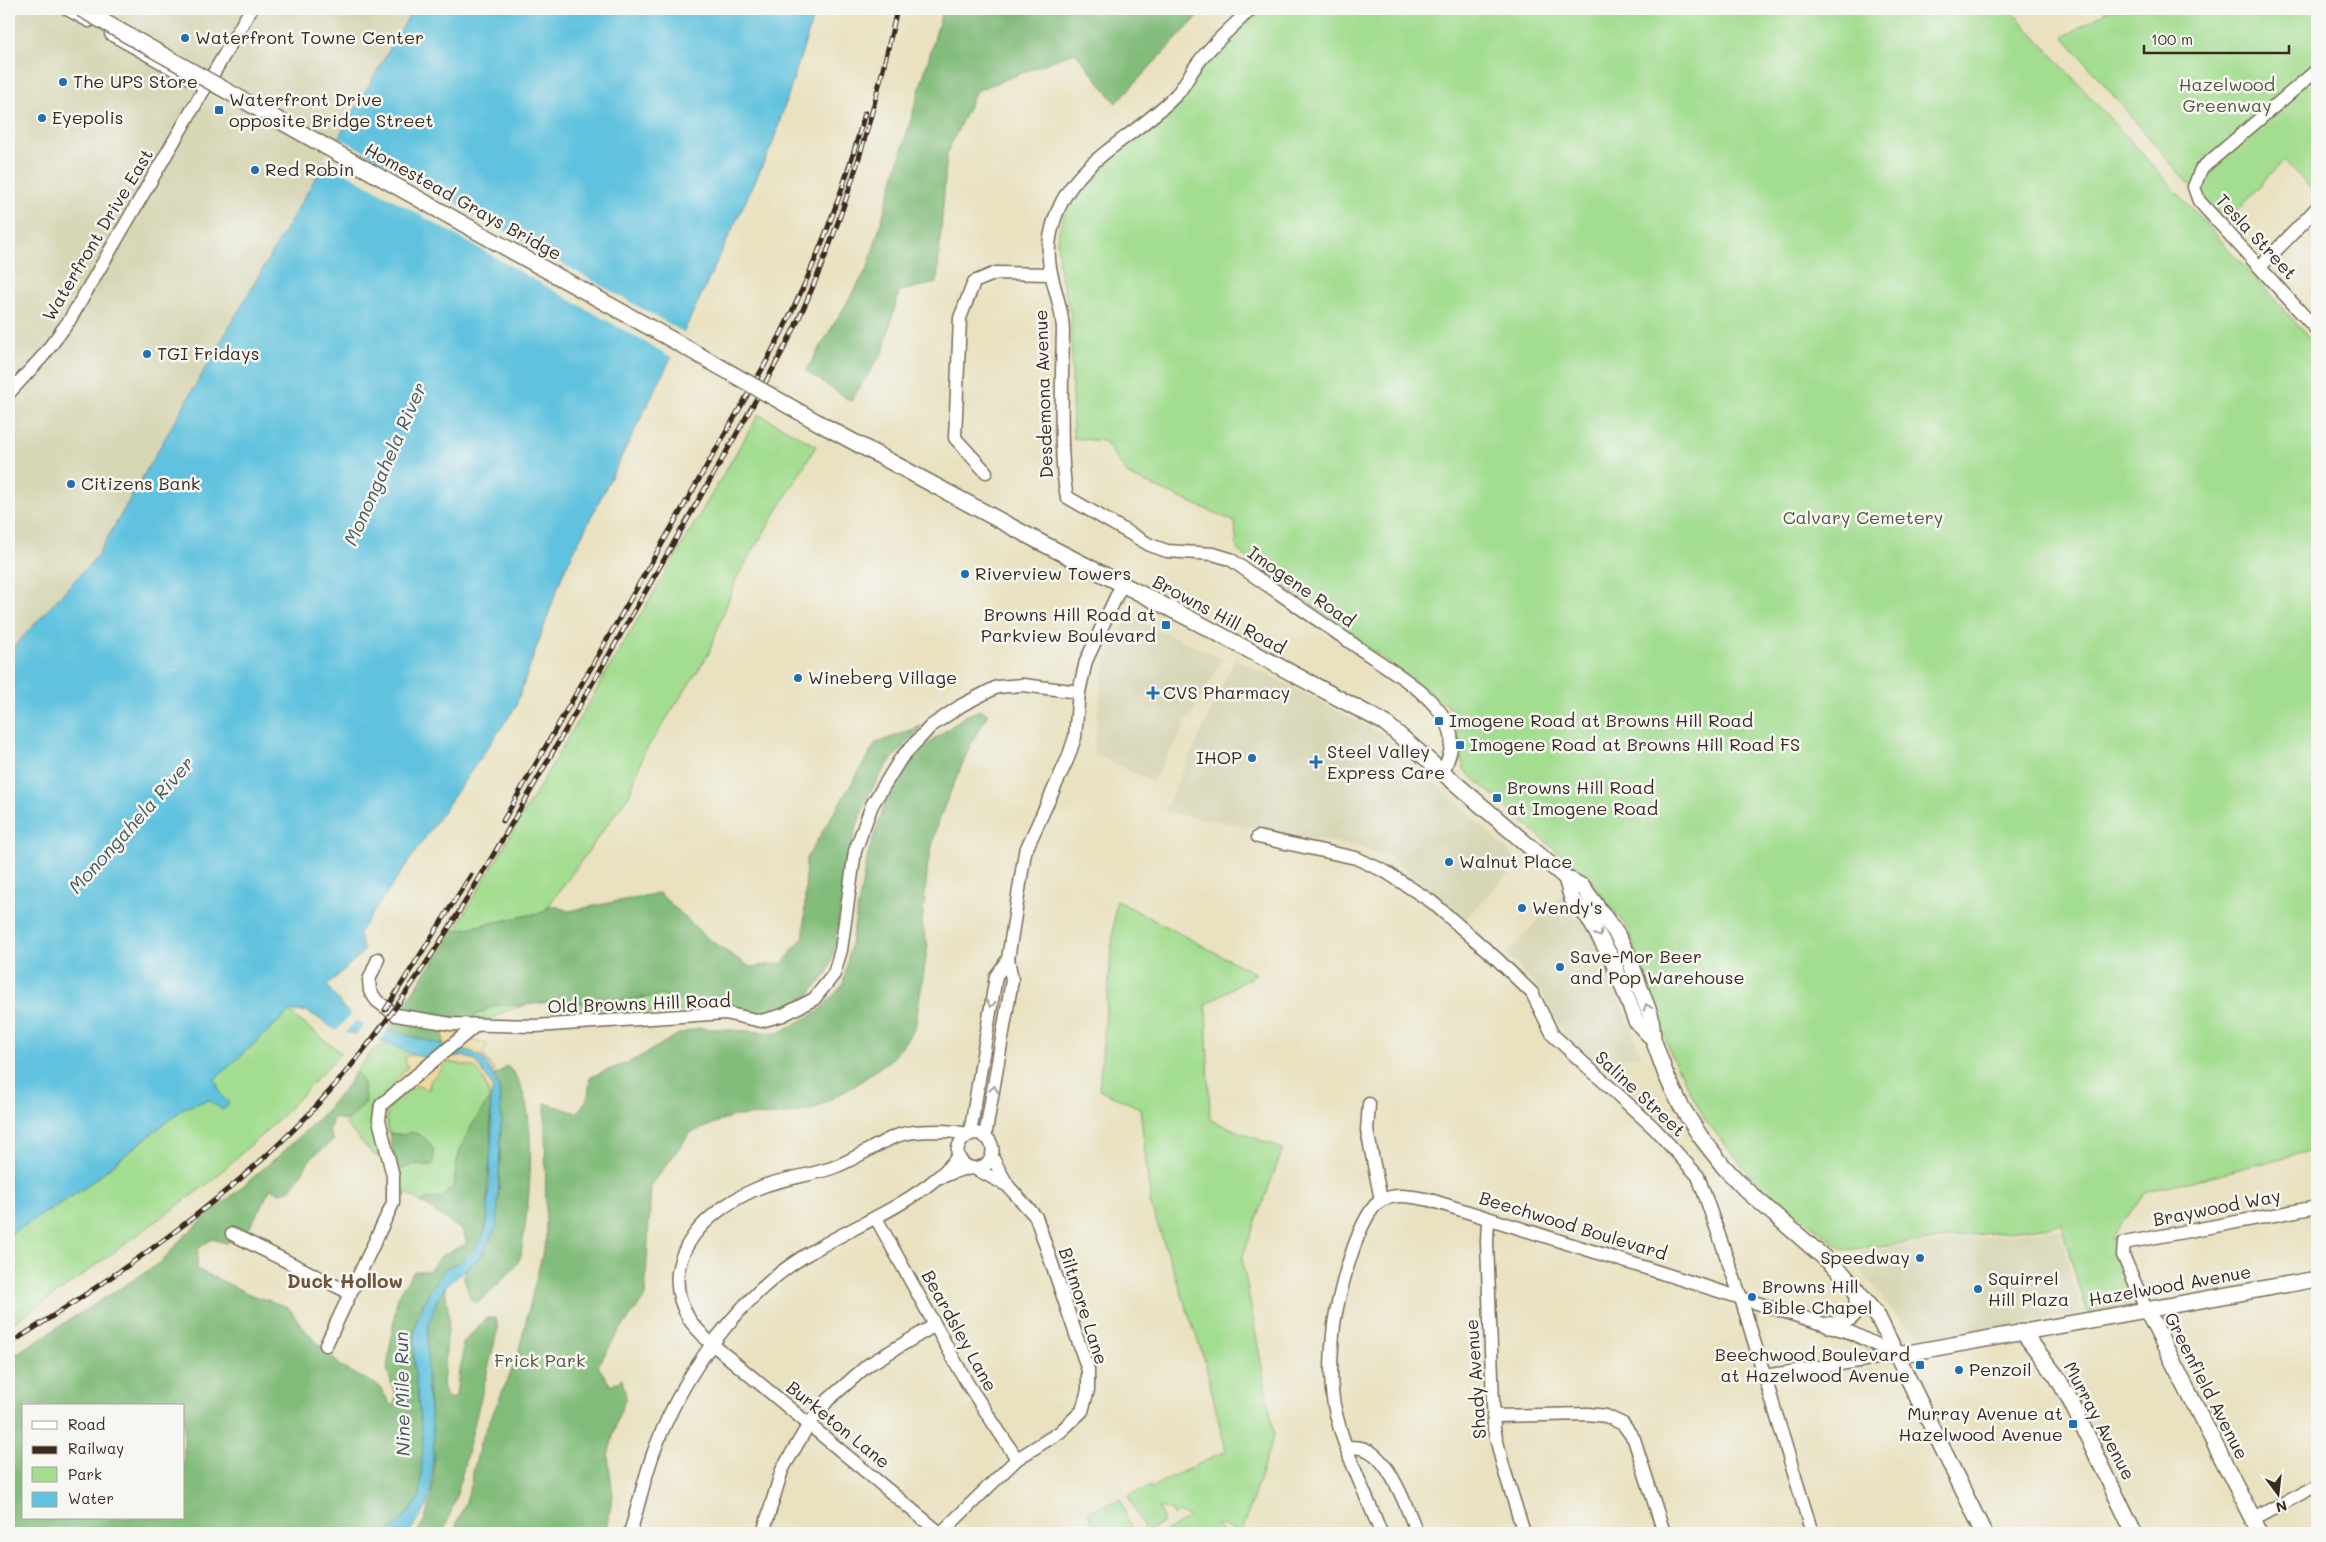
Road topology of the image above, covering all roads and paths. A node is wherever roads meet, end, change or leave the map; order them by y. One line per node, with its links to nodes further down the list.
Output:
1 (67, 9): 6 (street)
2 (81, 9): 12 (main road, Homestead Grays Bridge, bridge)
3 (251, 9): 6 (street, Waterfront Drive East)
4 (1251, 9): 9 (street, Desdemona Avenue)
5 (2317, 70): 8 (street, Tesla Street)
6 (207, 87): 11 (street, Waterfront Drive East)
7 (2317, 208): 8 (street)
8 (2260, 267): 10 (street, Tesla Street)
9 (1051, 274): 13 (street); 14 (street, Desdemona Avenue)
10 (2317, 330)
11 (9, 393)
12 (826, 427): 15 (main road, Browns Hill Road)
13 (986, 472)
14 (1067, 497): 17 (street, Imogene Road)
15 (1122, 584): 16 (street); 17 (main road, Browns Hill Road)
16 (1079, 692): 20 (street); 21 (street, Old Browns Hill Road)
17 (1443, 773): 37 (main road, Browns Hill Road)
18 (1258, 837): 39 (street, Saline Street)
19 (378, 959): 21 (street, Old Browns Hill Road)
20 (1008, 959): 24 (street, one-way to 24); 25 (street, one-way to 20)
21 (471, 1030): 38 (street)
22 (1369, 1104): 31 (street)
23 (945, 1131): 24 (street, Burketon Lane); 26 (street); 44 (street, Burketon Lane)
24 (969, 1135): 25 (street); 26 (street)
25 (985, 1137): 27 (street)
26 (958, 1151): 28 (street); 29 (street)
27 (992, 1157): 28 (street); 30 (street)
28 (974, 1168): 29 (street); 30 (street)
29 (937, 1178): 33 (street)
30 (1008, 1186): 51 (street, Biltmore Lane)
31 (1381, 1200): 34 (street, Beechwood Boulevard); 50 (street)
32 (2317, 1207): 40 (street, Braywood Way)
33 (876, 1218): 41 (street, Beardsley Lane); 44 (street)
34 (1488, 1219): 39 (street, Beechwood Boulevard); 48 (street, Shady Avenue)
35 (232, 1234): 38 (street)
36 (2317, 1279): 40 (main road, Hazelwood Avenue)
37 (1855, 1287): 42 (main road); 46 (main road, Browns Hill Road)
38 (350, 1293): 45 (street)
39 (1741, 1298): 42 (street, Beechwood Boulevard); 47 (street, Saline Street)
40 (2146, 1309): 43 (main road, Hazelwood Avenue); 53 (main road, Greenfield Avenue)
41 (935, 1325): 49 (street); 51 (street, Beardsley Lane)
42 (1828, 1325): 46 (street, Beechwood Boulevard)
43 (2022, 1332): 46 (main road, Hazelwood Avenue); 63 (main road, Murray Avenue)
44 (714, 1344): 49 (street, Burketon Lane); 54 (street)
45 (326, 1345)
46 (1897, 1355): 47 (street, Hazelwood Avenue); 62 (main road)
47 (1764, 1376): 61 (street, Saline Street)
48 (1493, 1416): 59 (street, Shady Avenue); 60 (street)
49 (809, 1424): 55 (street); 56 (street, Burketon Lane)
50 (1346, 1447): 57 (street); 58 (street)
51 (1017, 1459): 56 (street, Biltmore Lane)
52 (2317, 1485): 53 (street)
53 (2253, 1519): 64 (main road, Greenfield Avenue)
54 (630, 1533)
55 (763, 1533)
56 (941, 1533)
57 (1381, 1533)
58 (1417, 1533)
59 (1524, 1533)
60 (1664, 1533)
61 (1812, 1533)
62 (1984, 1533)
63 (2134, 1533)
64 (2260, 1533)

